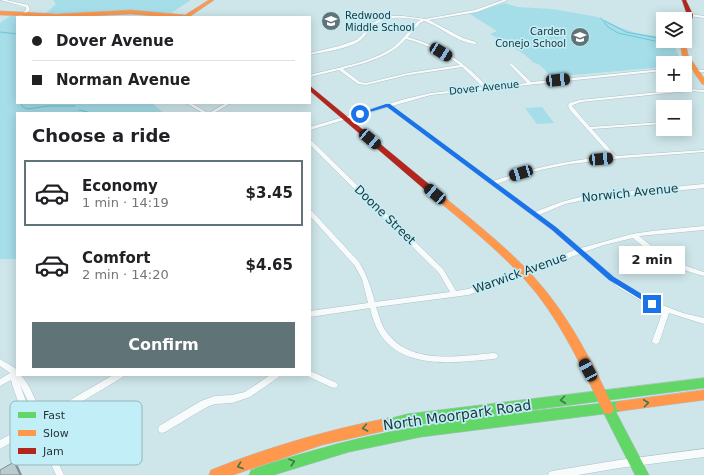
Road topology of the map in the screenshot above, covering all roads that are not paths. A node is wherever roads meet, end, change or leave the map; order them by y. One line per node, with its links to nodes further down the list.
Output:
1 (2, 0): 8 (street)
2 (212, 0): 12 (street)
3 (506, 0): 14 (street)
4 (684, 0): 5 (street)
5 (689, 12)
6 (0, 13): 8 (street)
7 (692, 15): 13 (street)
8 (21, 16): 10 (street)
9 (61, 16): 11 (street)
10 (61, 16)
11 (174, 16)
12 (187, 16)
13 (704, 17)
14 (423, 20): 15 (street); 16 (street); 18 (street)
15 (405, 37): 20 (street); 21 (street)
16 (475, 43)
17 (684, 48): 23 (street)
18 (311, 54)
19 (511, 64): 25 (street)
20 (464, 66): 21 (street); 27 (street)
21 (339, 68): 24 (street)
22 (656, 71): 25 (street, Dover Avenue)
23 (700, 71): 26 (street)
24 (311, 76)
25 (529, 83): 27 (street, Dover Avenue)
26 (704, 83)
27 (485, 87): 32 (street, Dover Avenue)
28 (311, 89): 35 (street)
29 (704, 91): 37 (street)
30 (190, 104): 33 (street)
31 (227, 104): 34 (street)
32 (388, 105): 35 (street, Dover Avenue); 42 (street)
33 (204, 112)
34 (213, 112)
35 (345, 118): 38 (street, Dover Avenue); 49 (street)
36 (656, 123): 37 (street)
37 (589, 128): 41 (street)
38 (311, 129)
39 (311, 143): 51 (street, Doone Street)
40 (704, 151): 41 (street)
41 (615, 158): 42 (street)
42 (493, 184): 45 (street)
43 (704, 186): 45 (street, Norwich Avenue)
44 (311, 213): 52 (street)
45 (535, 214): 48 (street)
46 (704, 228): 47 (street, Warwick Avenue)
47 (635, 236): 48 (street, Warwick Avenue); 50 (street)
48 (581, 251): 49 (street, Warwick Avenue); 53 (street)
49 (525, 273): 51 (street, Warwick Avenue); 66 (street)
50 (704, 274)
51 (454, 293): 52 (street, Warwick Avenue)
52 (373, 306): 54 (street, Warwick Avenue); 57 (street)
53 (667, 310): 55 (street); 56 (street)
54 (311, 314)
55 (704, 321)
56 (656, 341)
57 (494, 356)
58 (0, 362): 59 (street)
59 (14, 374): 64 (street); 68 (street)
60 (311, 374): 65 (street)
61 (118, 376): 69 (street)
62 (275, 376): 71 (street)
63 (704, 382): 66 (street, North Moorpark Road)
64 (0, 383)
65 (334, 385)
66 (601, 395): 70 (street); 78 (street, North Moorpark Road, one-way to 78)
67 (704, 395): 70 (street, North Moorpark Road, one-way to 67)
68 (22, 401)
69 (75, 401)
70 (607, 407): 75 (street); 79 (street, North Moorpark Road, one-way to 70)
71 (162, 429)
72 (10, 439): 73 (street)
73 (0, 445)
74 (704, 453): 75 (street)
75 (635, 462): 80 (street); 81 (street)
76 (56, 465): 77 (street)
77 (60, 475)
78 (216, 475)
79 (256, 475)
80 (552, 475)
81 (642, 475)

